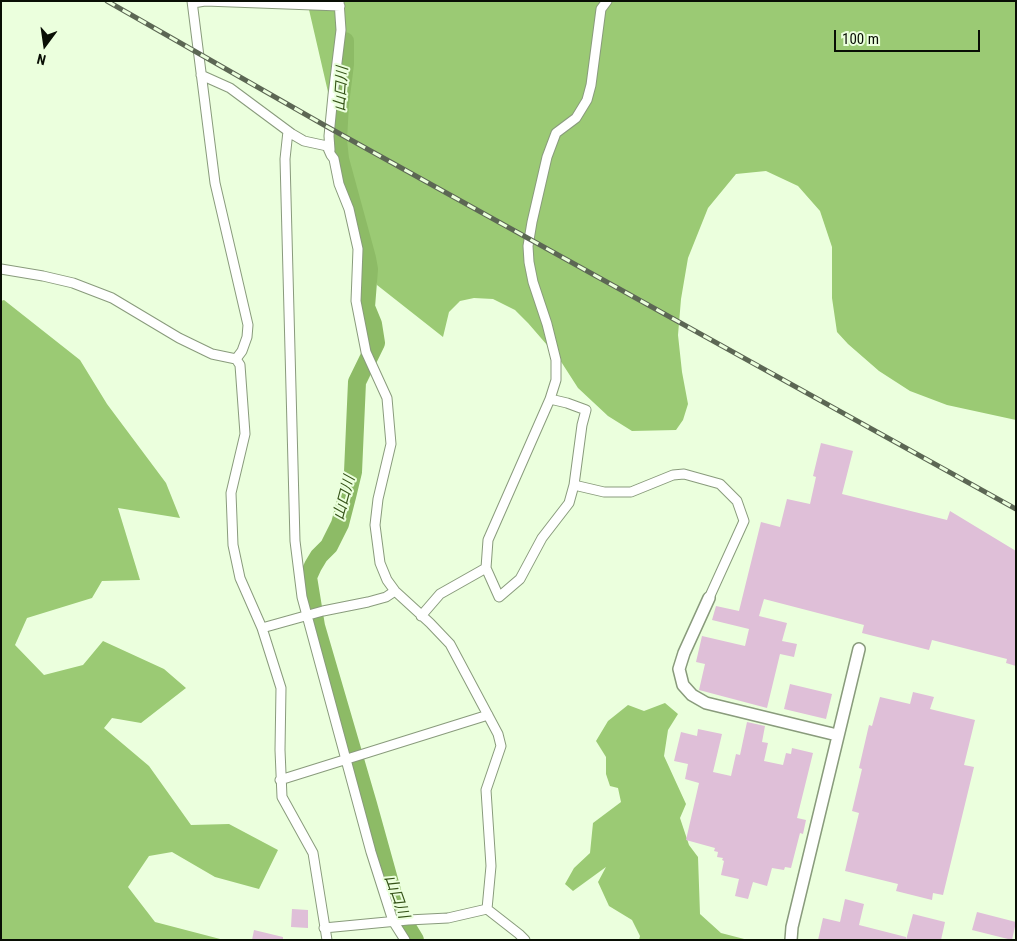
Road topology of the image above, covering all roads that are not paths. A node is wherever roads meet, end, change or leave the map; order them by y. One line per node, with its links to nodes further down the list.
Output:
1 (607, 1): 9 (street)
2 (193, 2): 3 (street); 4 (street)
3 (339, 4): 6 (street)
4 (201, 75): 5 (street); 8 (street)
5 (288, 131): 6 (street); 14 (street)
6 (330, 155): 12 (street)
7 (1, 269): 8 (street)
8 (236, 359): 16 (street)
9 (550, 399): 10 (street); 11 (street)
10 (574, 485): 11 (street); 13 (street)
11 (486, 568): 15 (street)
12 (396, 591): 14 (street); 15 (street)
13 (709, 598): 19 (street)
14 (307, 616): 16 (street); 20 (street)
15 (421, 616): 18 (street)
16 (262, 628): 21 (street)
17 (859, 649): 19 (street)
18 (488, 715): 20 (street); 22 (street)
19 (838, 735): 28 (street)
20 (346, 759): 21 (street); 23 (street)
21 (280, 780): 24 (street)
22 (487, 910): 23 (street); 27 (street)
23 (393, 921): 24 (street); 26 (street)
24 (324, 928): 25 (street)
25 (327, 940)
26 (405, 940)
27 (525, 940)
28 (791, 940)

